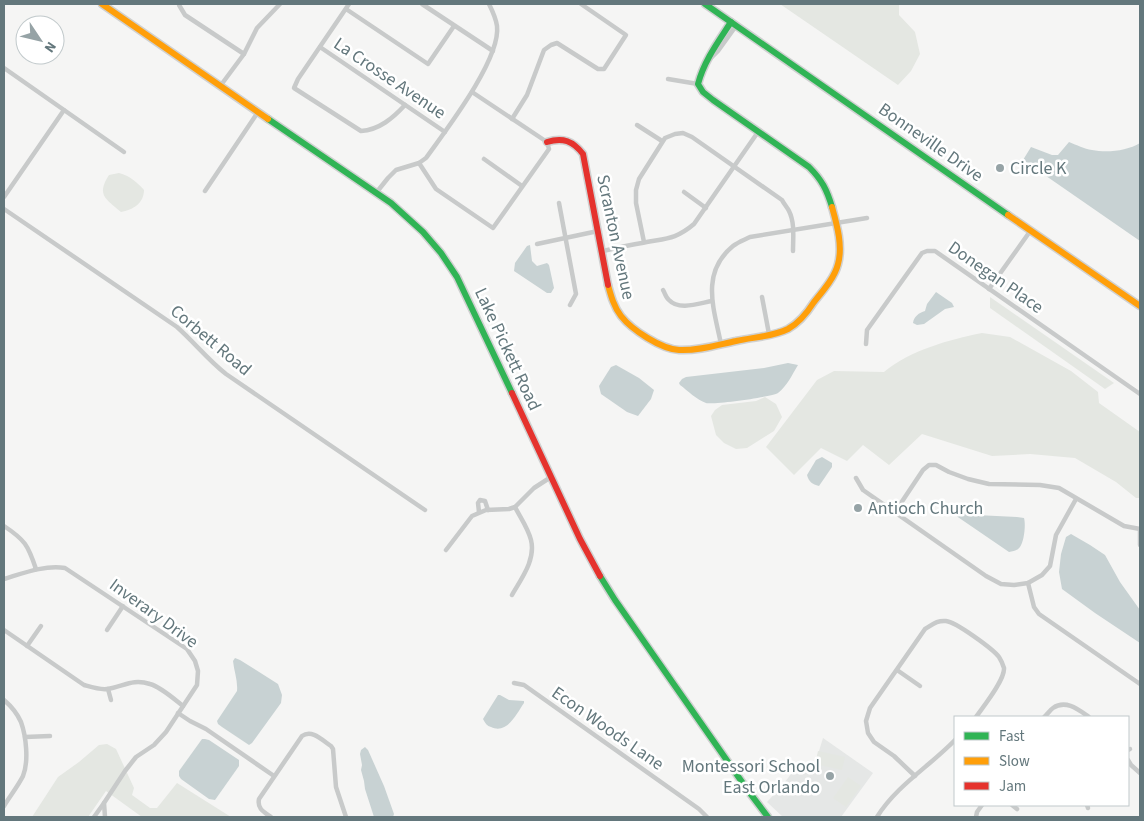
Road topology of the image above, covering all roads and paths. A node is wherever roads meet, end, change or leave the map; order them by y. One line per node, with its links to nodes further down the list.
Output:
1 (102, 4): 18 (street, Lake Pickett Road)
2 (280, 4): 14 (street)
3 (349, 4): 9 (street)
4 (422, 4): 11 (street)
5 (489, 4): 13 (street)
6 (581, 4): 23 (street)
7 (705, 4): 10 (street, Bonneville Drive)
8 (179, 5): 14 (street)
9 (346, 9): 11 (street); 12 (street)
10 (734, 24): 17 (street); 44 (street, Bonneville Drive)
11 (454, 26): 13 (street)
12 (320, 47): 20 (street, La Crosse Avenue); 20 (street)
13 (493, 51): 19 (street)
14 (244, 54): 18 (street)
15 (4, 68): 21 (street)
16 (668, 79): 17 (street)
17 (698, 84): 26 (street, Scranton Avenue)
18 (221, 86): 22 (street, Lake Pickett Road)
19 (472, 92): 23 (street, Scranton Avenue); 25 (street)
20 (405, 105): 25 (street, La Crosse Avenue)
21 (64, 110): 29 (street); 37 (street)
22 (258, 112): 34 (street); 36 (street, Lake Pickett Road)
23 (512, 119): 27 (street, Scranton Avenue)
24 (637, 125): 28 (street)
25 (445, 132): 31 (street)
26 (758, 132): 32 (street); 42 (street, Scranton Avenue)
27 (547, 142): 33 (street); 45 (street, Scranton Avenue)
28 (662, 142): 32 (street); 47 (street)
29 (124, 152)
30 (484, 159): 33 (street)
31 (419, 163): 33 (street); 36 (street)
32 (734, 167): 39 (street); 43 (street)
33 (522, 186)
34 (205, 191)
35 (684, 192): 39 (street)
36 (376, 193): 61 (street, Lake Pickett Road)
37 (4, 197)
38 (559, 204): 46 (street)
39 (706, 208): 47 (street)
40 (4, 209): 65 (street, Corbett Road)
41 (867, 218): 42 (street)
42 (836, 222): 43 (street); 57 (street, Scranton Avenue)
43 (793, 230): 50 (street); 54 (street)
44 (1031, 230): 51 (street); 56 (street, Bonneville Drive)
45 (598, 231): 46 (street); 49 (street, Scranton Avenue)
46 (565, 238): 48 (street); 55 (street)
47 (644, 242): 49 (street)
48 (537, 244)
49 (603, 251): 58 (street, Scranton Avenue)
50 (793, 251)
51 (989, 289): 59 (street, Donegan Place); 60 (street, Donegan Place)
52 (663, 290): 54 (street)
53 (762, 297): 57 (street)
54 (712, 301): 58 (street)
55 (570, 306)
56 (1140, 306)
57 (769, 334): 58 (street, Scranton Avenue)
58 (721, 344)
59 (866, 344)
60 (1140, 394)
61 (551, 477): 64 (street); 105 (street, Lake Pickett Road)
62 (856, 478): 68 (street)
63 (1076, 499): 68 (street); 70 (street); 75 (street)
64 (515, 507): 66 (street); 76 (street)
65 (425, 510)
66 (488, 510): 67 (street); 67 (street)
67 (479, 512): 72 (street)
68 (895, 512): 75 (street)
69 (4, 526): 73 (street)
70 (1140, 529): 71 (street)
71 (1140, 545)
72 (446, 550)
73 (36, 569): 74 (street, Inverary Drive); 77 (street, Inverary Drive)
74 (4, 579)
75 (1028, 582): 84 (street)
76 (512, 595)
77 (123, 606): 80 (street); 89 (street, Inverary Drive)
78 (41, 626): 81 (street)
79 (4, 630): 81 (street)
80 (107, 630)
81 (27, 646): 86 (street)
82 (897, 670): 85 (street); 91 (street); 100 (street)
83 (514, 683): 110 (street, Econ Woods Lane)
84 (1140, 684)
85 (920, 686)
86 (108, 689): 88 (street); 89 (street)
87 (4, 700): 95 (street)
88 (111, 700)
89 (184, 706): 90 (street, Inverary Drive)
90 (178, 713): 99 (street); 101 (street, Inverary Drive)
91 (977, 716)
92 (1045, 716): 93 (street)
93 (1088, 716)
94 (50, 736): 95 (street)
95 (24, 737): 102 (street)
96 (954, 741): 100 (street)
97 (1129, 762): 98 (street)
98 (1140, 773)
99 (274, 776): 108 (street); 109 (street)
100 (915, 776): 111 (street)
101 (104, 803): 106 (street, Inverary Drive); 107 (street)
102 (4, 806)
103 (1013, 806): 104 (street)
104 (1017, 809)
105 (764, 816)
106 (94, 817)
107 (105, 817)
108 (271, 817)
109 (346, 817)
110 (707, 817)
111 (876, 817)

